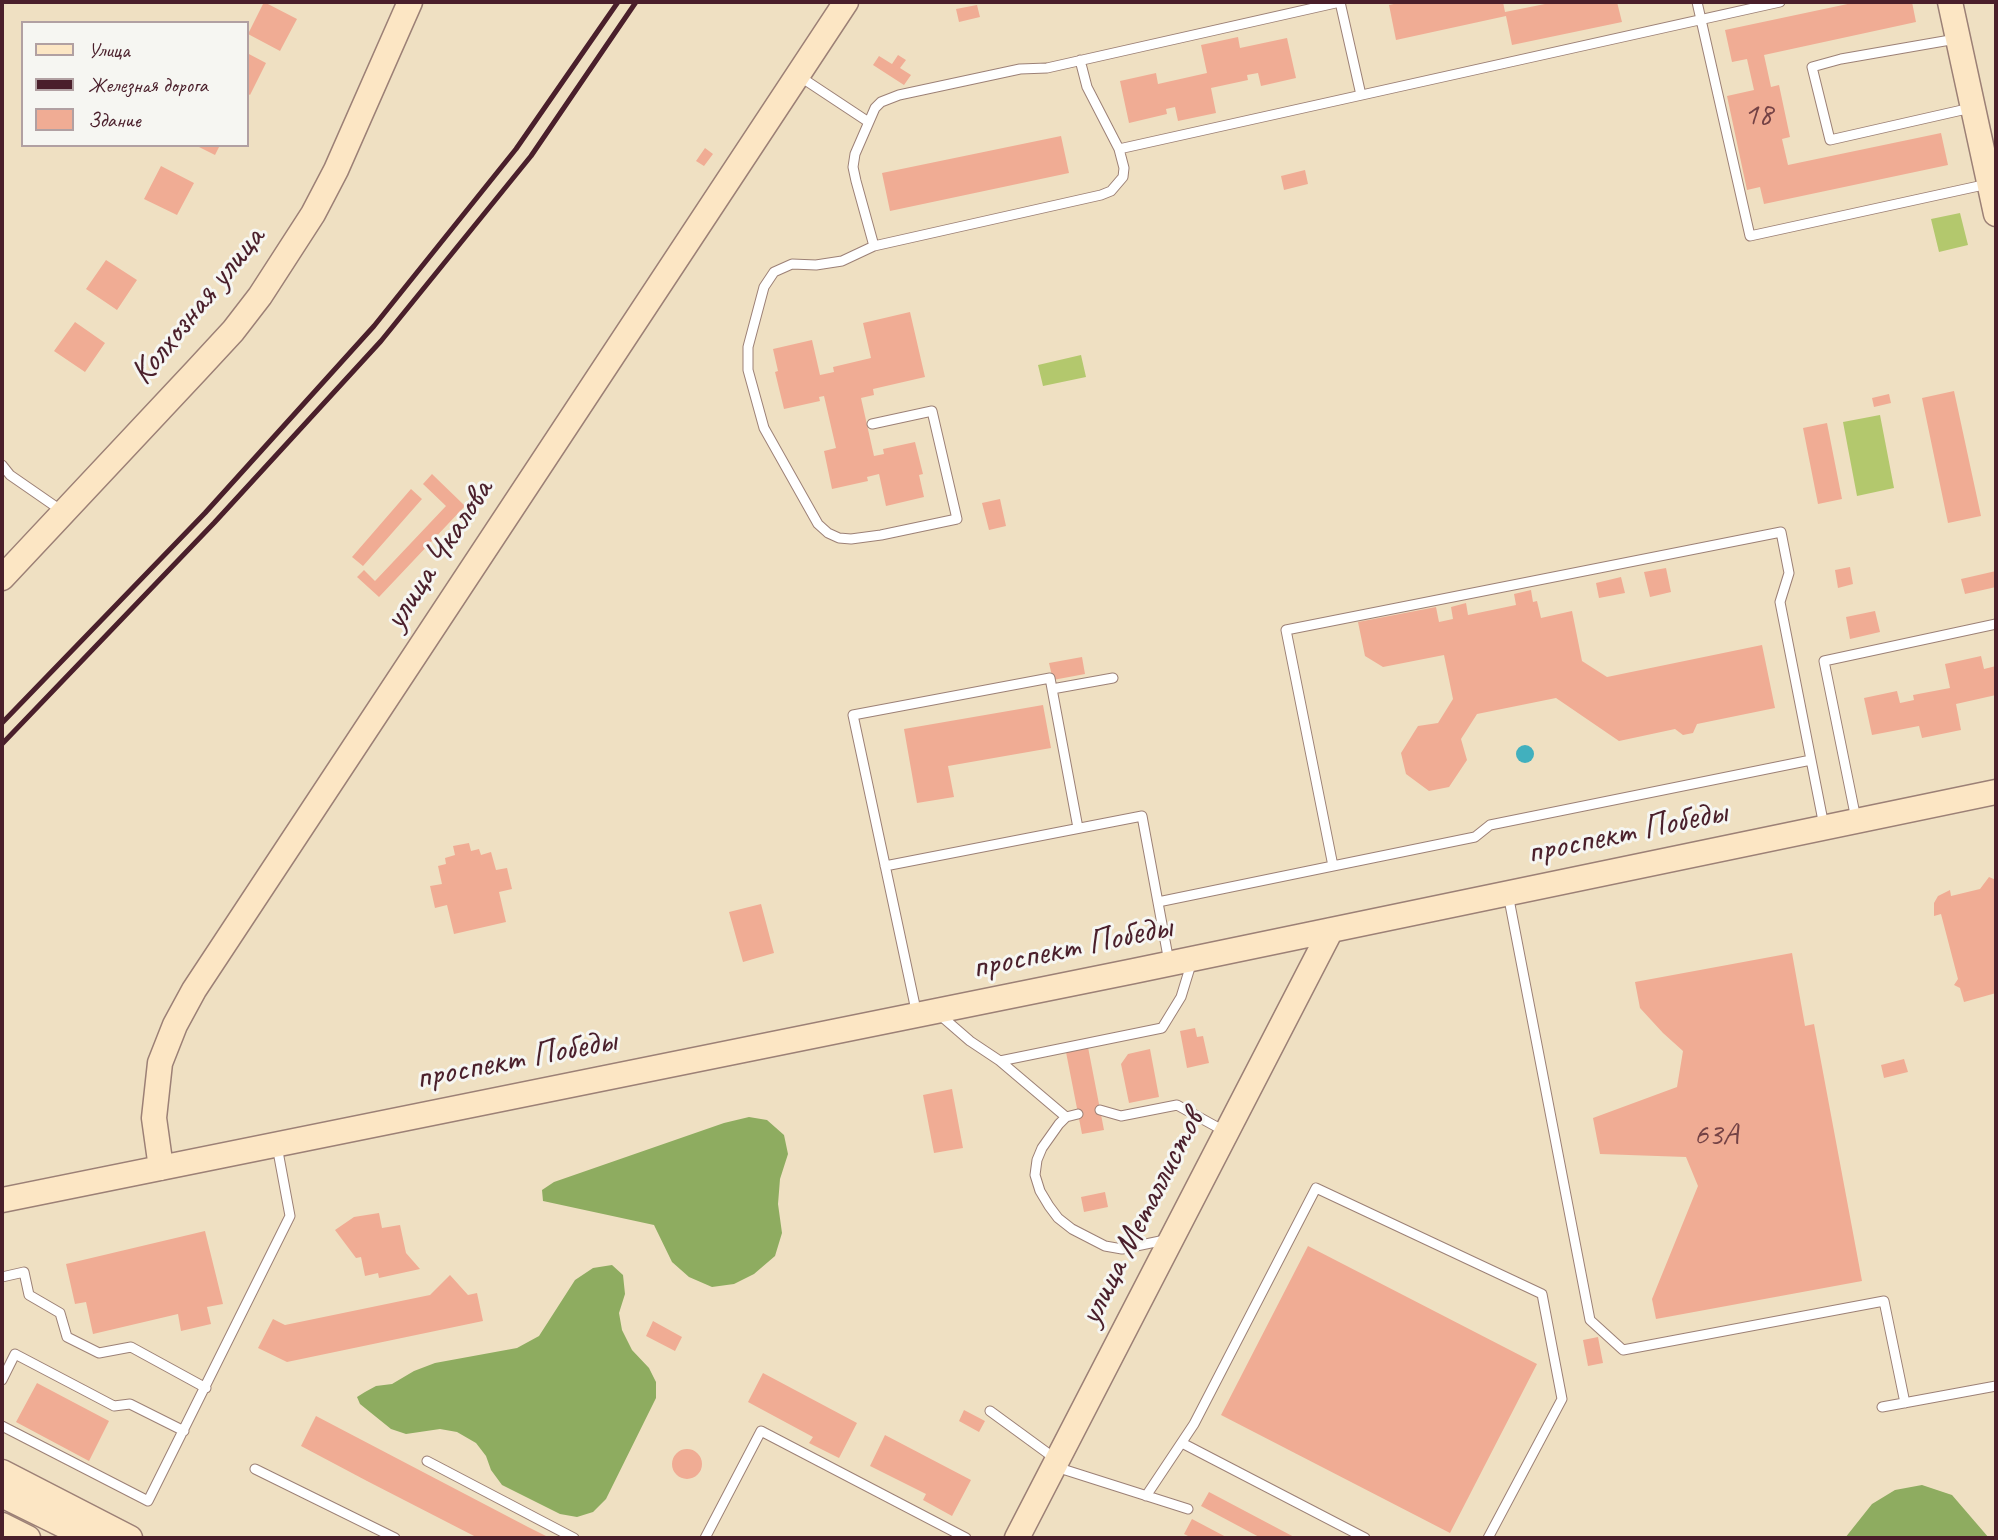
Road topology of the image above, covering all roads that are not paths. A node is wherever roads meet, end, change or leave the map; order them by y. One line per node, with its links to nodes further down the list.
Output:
1 (410, 2): 20 (main road, Колхозная улица)
2 (846, 2): 10 (main road, улица Чкалова)
3 (1697, 2): 7 (lane)
4 (1780, 2): 7 (lane)
5 (1950, 2): 8 (main road)
6 (1324, 4): 9 (lane); 11 (lane)
7 (1701, 19): 11 (lane); 15 (lane)
8 (1958, 39): 12 (main road); 12 (lane)
9 (1080, 61): 13 (lane); 14 (lane)
10 (798, 75): 13 (lane); 43 (main road, улица Чкалова)
11 (1361, 95): 14 (lane)
12 (1973, 108): 15 (main road)
13 (867, 121): 17 (lane)
14 (1119, 149): 17 (lane)
15 (1990, 184): 16 (main road)
16 (1996, 214)
17 (874, 246): 18 (lane)
18 (872, 424)
19 (2, 465): 20 (lane)
20 (64, 512): 21 (main road, Колхозная улица)
21 (2, 578)
22 (1996, 624): 27 (lane)
23 (1113, 678): 24 (lane)
24 (1052, 690): 28 (lane); 30 (lane)
25 (1811, 760): 29 (lane); 31 (lane); 31 (lane)
26 (1996, 792): 27 (main road, проспект Победы)
27 (1856, 821): 29 (main road, проспект Победы)
28 (1078, 828): 30 (lane); 33 (lane)
29 (1825, 828): 32 (main road, проспект Победы)
30 (885, 866): 36 (lane)
31 (1333, 866): 33 (lane)
32 (1508, 893): 34 (main road, проспект Победы); 50 (lane)
33 (1158, 902): 35 (lane)
34 (1331, 930): 35 (main road, проспект Победы); 41 (main road, улица Металлистов)
35 (1181, 961): 36 (main road, проспект Победы); 37 (lane)
36 (927, 1013): 37 (lane); 42 (main road, проспект Победы)
37 (1000, 1061): 40 (lane)
38 (1100, 1110): 41 (lane)
39 (1079, 1114): 40 (lane)
40 (1066, 1117): 45 (lane)
41 (1226, 1132): 45 (main road, улица Металлистов)
42 (277, 1144): 43 (main road, проспект Победы); 49 (lane)
43 (161, 1168): 44 (main road, проспект Победы)
44 (2, 1200)
45 (1171, 1239): 57 (main road, улица Металлистов)
46 (2, 1277): 49 (lane)
47 (2, 1380): 54 (lane)
48 (1996, 1386): 50 (lane)
49 (206, 1388): 54 (lane)
50 (1905, 1403): 51 (lane)
51 (1882, 1407)
52 (990, 1411): 57 (lane)
53 (2, 1426): 54 (lane)
54 (184, 1431)
55 (1182, 1443): 61 (lane); 72 (lane); 73 (lane)
56 (427, 1461): 68 (lane)
57 (1055, 1463): 61 (lane); 71 (main road, улица Металлистов)
58 (255, 1469): 67 (lane)
59 (2, 1472): 66 (main road)
60 (2, 1495): 65 (main road)
61 (1146, 1496): 62 (lane)
62 (1188, 1509)
63 (2, 1525): 64 (main road)
64 (28, 1538)
65 (89, 1538)
66 (130, 1538)
67 (395, 1538)
68 (574, 1538)
69 (705, 1538): 70 (lane)
70 (966, 1538)
71 (1017, 1538)
72 (1366, 1538)
73 (1488, 1538)

